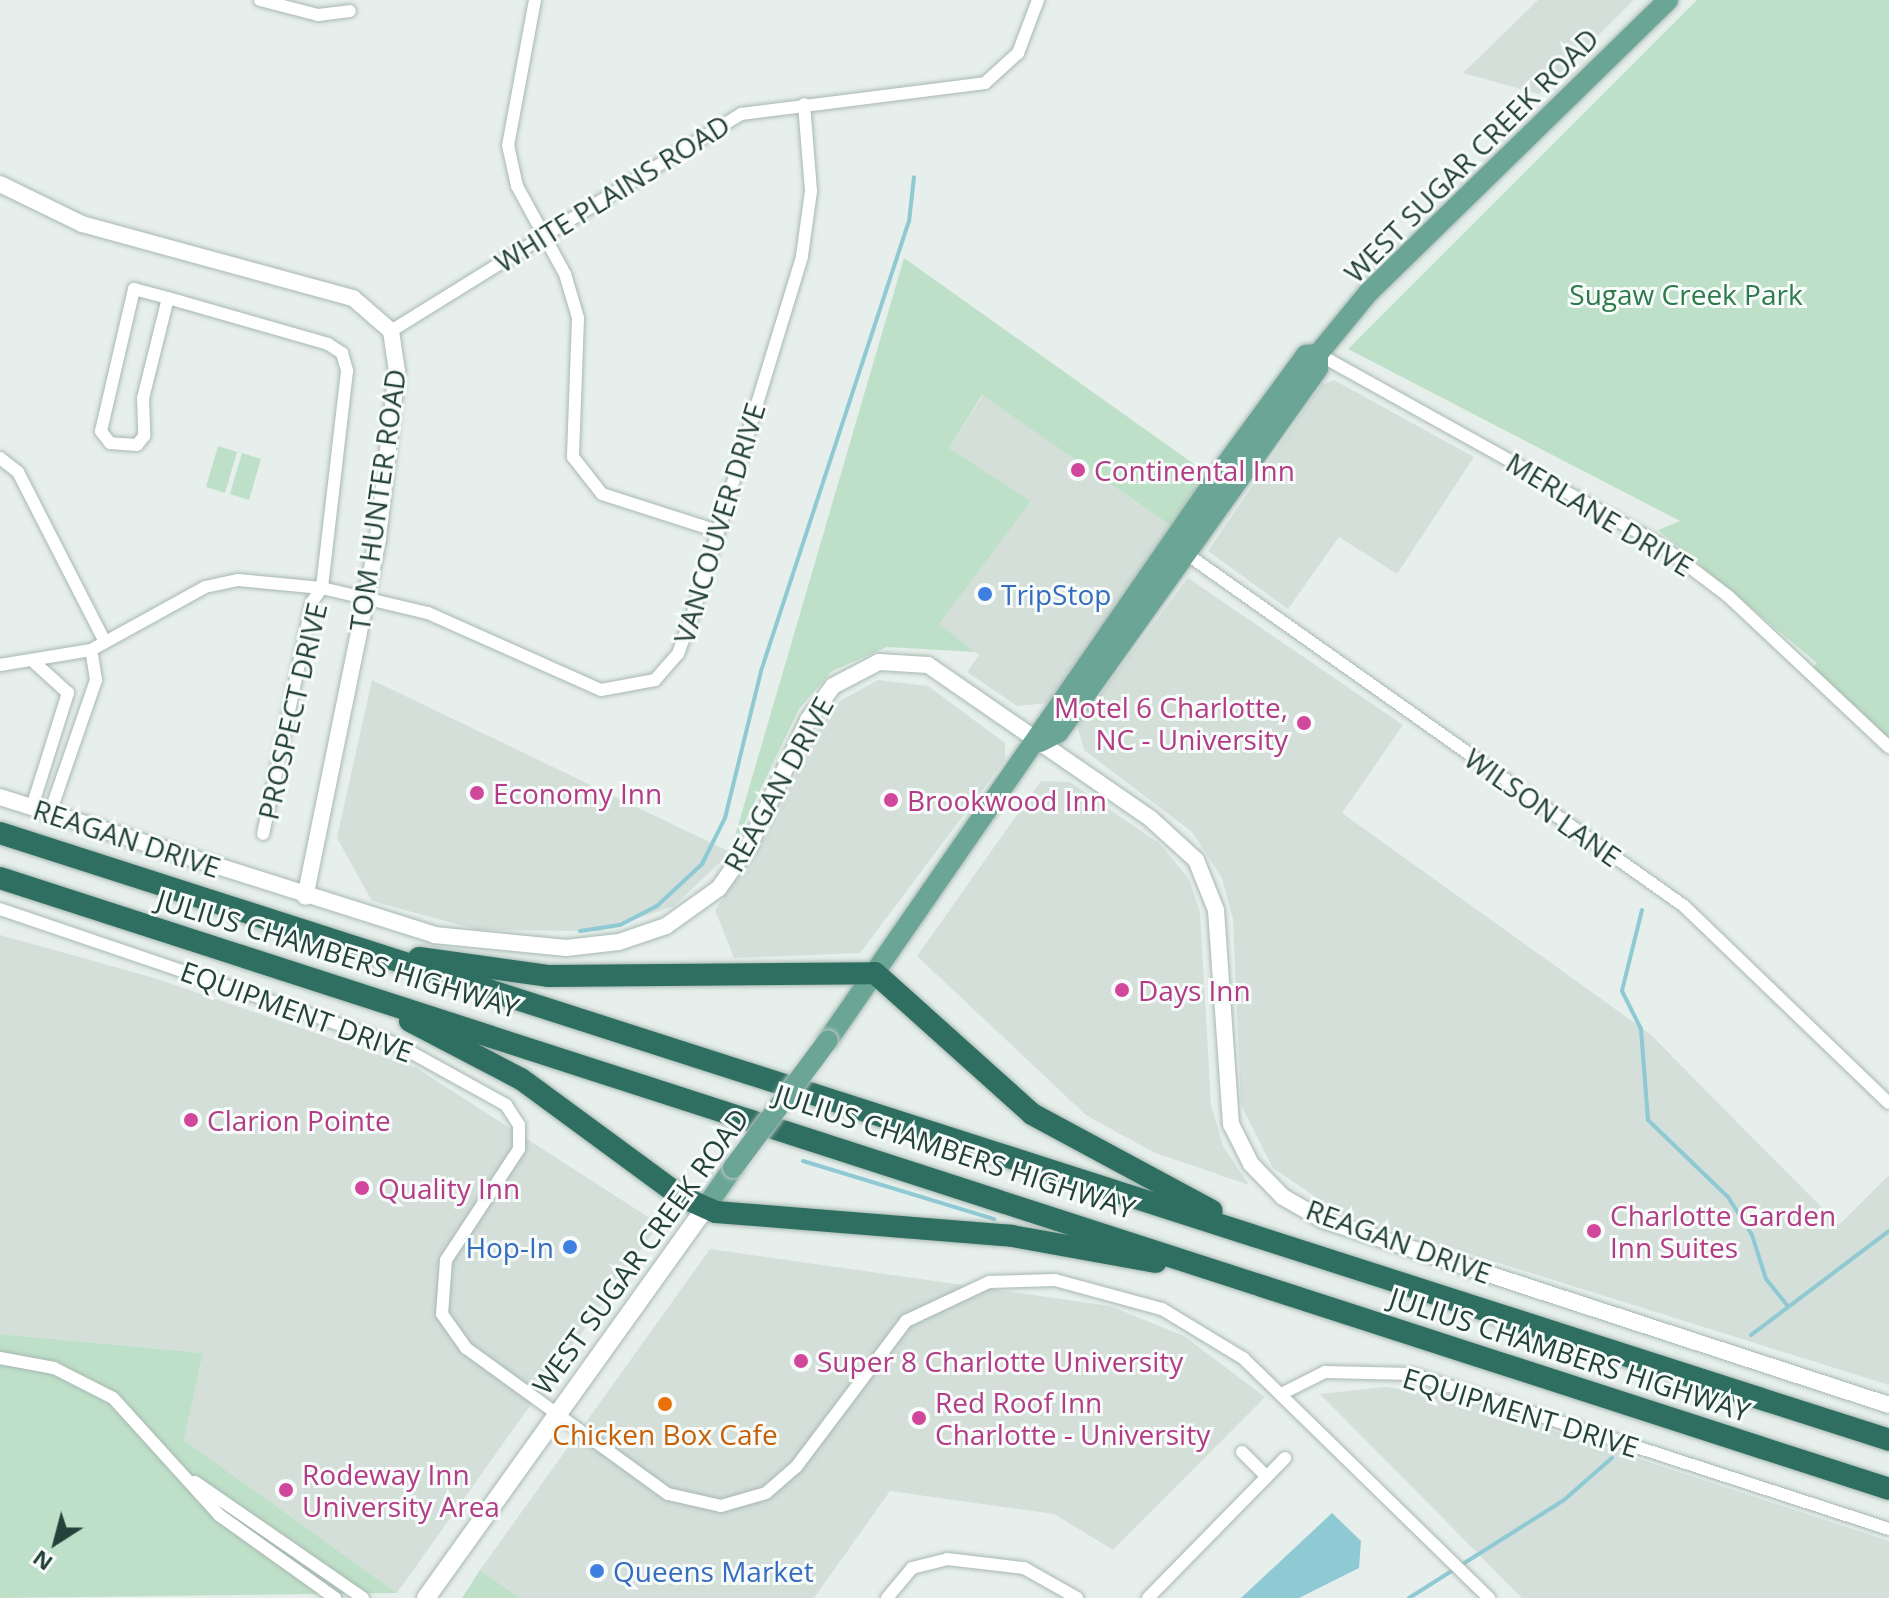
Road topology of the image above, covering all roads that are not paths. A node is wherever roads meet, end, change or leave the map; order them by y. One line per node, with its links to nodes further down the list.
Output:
1 (260, 0): 5 (street)
2 (535, 0): 8 (street)
3 (1038, 0): 6 (street, WHITE PLAINS ROAD)
4 (1668, 0): 11 (main road, WEST SUGAR CREEK ROAD)
5 (350, 11)
6 (804, 104): 8 (street, WHITE PLAINS ROAD); 13 (street, VANCOUVER DRIVE)
7 (0, 184): 10 (street, TOM HUNTER ROAD)
8 (543, 234): 10 (street, WHITE PLAINS ROAD); 13 (street)
9 (168, 298): 9 (street, PROSPECT DRIVE); 15 (street, PROSPECT DRIVE)
10 (391, 331): 16 (street, TOM HUNTER ROAD)
11 (1318, 354): 14 (main road, WEST SUGAR CREEK ROAD); 22 (street, MERLANE DRIVE)
12 (0, 458): 17 (street)
13 (717, 531): 16 (street, VANCOUVER DRIVE)
14 (1179, 548): 21 (main road, WEST SUGAR CREEK ROAD); 34 (street, WILSON LANE)
15 (322, 588): 16 (street, PROSPECT DRIVE); 17 (street, PROSPECT DRIVE); 27 (street, PROSPECT DRIVE)
16 (367, 597): 29 (street, TOM HUNTER ROAD)
17 (105, 642): 18 (street, PROSPECT DRIVE)
18 (91, 650): 19 (street, PROSPECT DRIVE); 25 (street)
19 (35, 663): 20 (street, PROSPECT DRIVE); 24 (street)
20 (0, 665)
21 (1040, 742): 29 (street, REAGAN DRIVE); 32 (main road, WEST SUGAR CREEK ROAD); 40 (street, REAGAN DRIVE)
22 (1889, 747)
23 (0, 797): 24 (street, REAGAN DRIVE)
24 (32, 807): 25 (street, REAGAN DRIVE)
25 (50, 813): 29 (street, REAGAN DRIVE)
26 (0, 833): 31 (highway, JULIUS CHAMBERS HIGHWAY)
27 (263, 834)
28 (0, 878): 33 (highway, JULIUS CHAMBERS HIGHWAY)
29 (305, 897)
30 (0, 909): 41 (street, EQUIPMENT DRIVE)
31 (368, 952): 32 (highway); 36 (highway, JULIUS CHAMBERS HIGHWAY)
32 (875, 973): 35 (main road, WEST SUGAR CREEK ROAD, bridge); 36 (highway)
33 (362, 996): 35 (highway); 37 (highway, JULIUS CHAMBERS HIGHWAY)
34 (1889, 1103)
35 (705, 1208): 37 (highway); 41 (main road, WEST SUGAR CREEK ROAD)
36 (1263, 1236): 42 (highway, JULIUS CHAMBERS HIGHWAY)
37 (1254, 1285): 47 (highway, JULIUS CHAMBERS HIGHWAY)
38 (0, 1358): 46 (street)
39 (1285, 1392): 41 (street, EQUIPMENT DRIVE); 48 (street, EQUIPMENT DRIVE); 55 (street)
40 (1889, 1405)
41 (556, 1416): 51 (main road, WEST SUGAR CREEK ROAD)
42 (1889, 1440)
43 (1242, 1452): 45 (street)
44 (1285, 1458): 45 (street)
45 (1267, 1477): 54 (street)
46 (195, 1482): 49 (street); 50 (street)
47 (1889, 1489)
48 (1889, 1529)
49 (335, 1598)
50 (363, 1598)
51 (426, 1598)
52 (887, 1598): 53 (street)
53 (1077, 1598)
54 (1148, 1598)
55 (1489, 1598)

